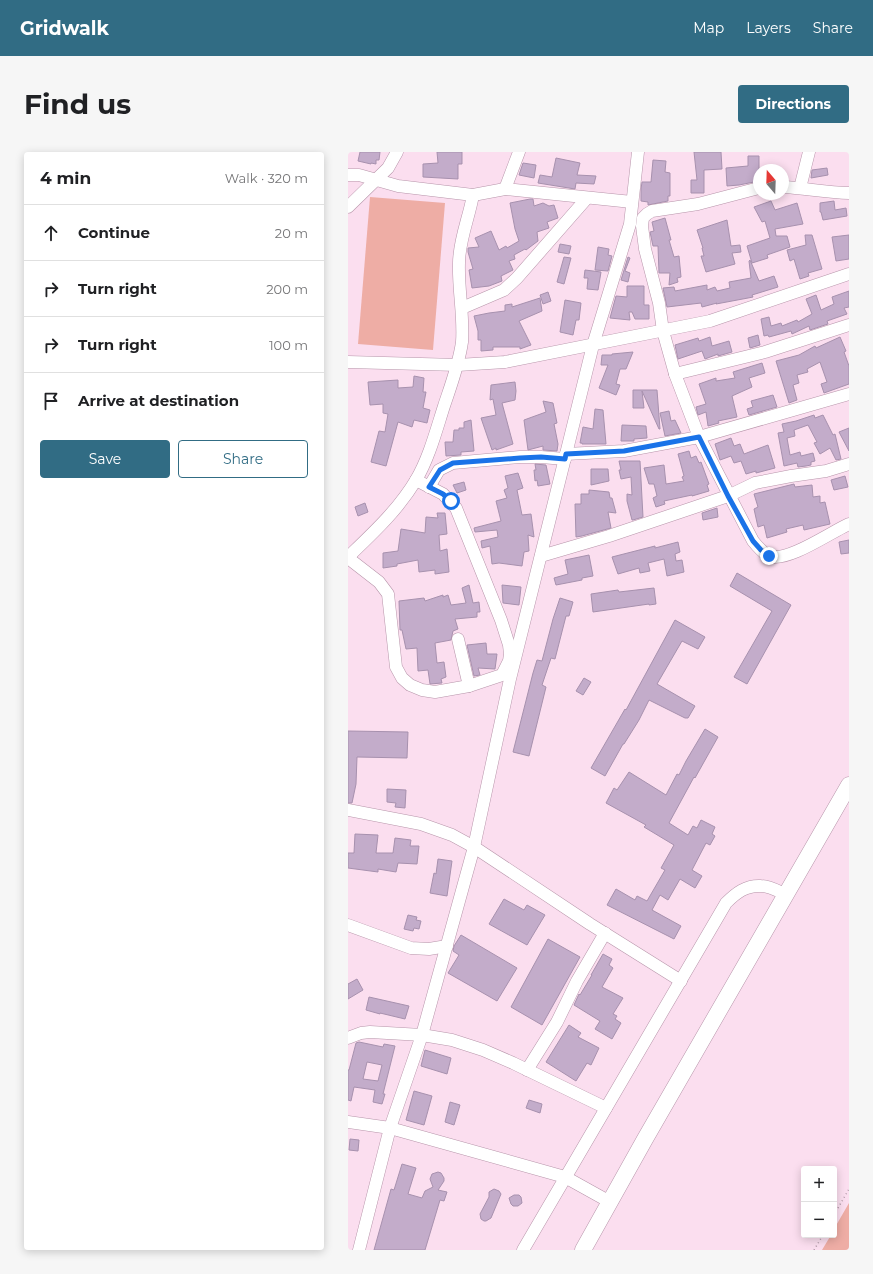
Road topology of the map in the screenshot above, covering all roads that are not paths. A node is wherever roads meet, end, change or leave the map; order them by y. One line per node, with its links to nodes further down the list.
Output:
1 (397, 152): 6 (street)
2 (519, 152): 9 (street)
3 (638, 152): 14 (street)
4 (809, 152): 8 (street)
5 (348, 175): 6 (street)
6 (376, 179): 12 (street); 15 (street)
7 (789, 187): 8 (street)
8 (800, 188): 11 (street)
9 (505, 189): 12 (street); 13 (street)
10 (753, 190): 17 (street)
11 (849, 193)
12 (473, 195): 19 (street)
13 (587, 198): 14 (street); 19 (street)
14 (632, 202): 16 (street)
15 (348, 206)
16 (630, 224): 17 (street); 22 (street)
17 (642, 226): 21 (street)
18 (849, 274): 21 (street)
19 (462, 308): 24 (street)
20 (849, 325): 25 (street)
21 (663, 331): 22 (street); 25 (street)
22 (594, 345): 24 (street); 28 (street)
23 (348, 362): 24 (street)
24 (458, 365): 30 (street)
25 (675, 374): 27 (street)
26 (849, 394): 27 (street)
27 (699, 437): 28 (street); 32 (street)
28 (566, 456): 31 (street); 34 (street)
29 (849, 464): 32 (street)
30 (416, 480): 31 (street); 35 (street)
31 (429, 487): 37 (street)
32 (728, 496): 33 (street); 34 (street)
33 (849, 524)
34 (541, 556): 40 (street)
35 (348, 558): 37 (street)
36 (458, 639): 37 (street)
37 (469, 686)
38 (849, 785): 41 (main road)
39 (348, 810): 40 (street)
40 (474, 847): 43 (street); 44 (street)
41 (785, 894): 45 (street); 53 (main road)
42 (348, 925): 44 (street)
43 (605, 933): 45 (street); 48 (street)
44 (447, 946): 46 (street)
45 (681, 981): 49 (street)
46 (422, 1035): 47 (street); 48 (street); 51 (street)
47 (348, 1038)
48 (527, 1070): 49 (street)
49 (606, 1108): 52 (street)
50 (348, 1122): 51 (street)
51 (390, 1128): 52 (street); 54 (street)
52 (565, 1177): 53 (street); 55 (street)
53 (610, 1202): 56 (main road)
54 (359, 1250)
55 (523, 1250)
56 (583, 1250)

